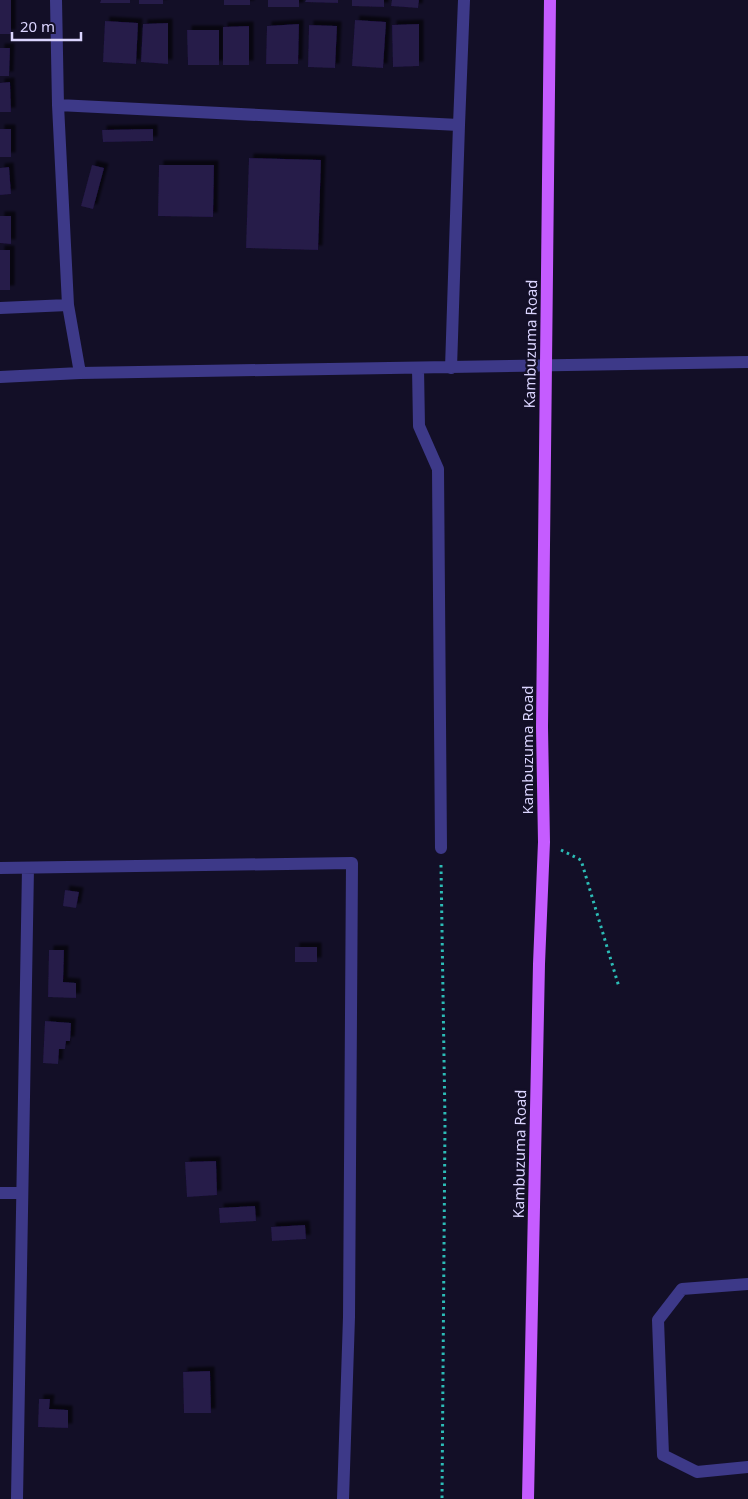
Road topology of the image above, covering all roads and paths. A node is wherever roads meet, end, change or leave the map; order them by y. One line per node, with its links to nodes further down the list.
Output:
1 (56, 0): 4 (street)
2 (464, 0): 5 (street)
3 (550, 0): 9 (main road, Kambuzuma Road)
4 (58, 105): 5 (street); 6 (street)
5 (459, 125): 11 (street)
6 (68, 305): 7 (street); 12 (street)
7 (0, 308)
8 (748, 362): 9 (street)
9 (547, 365): 11 (street); 14 (main road, Kambuzuma Road)
10 (418, 368): 11 (street); 12 (street); 15 (street)
11 (451, 368)
12 (80, 374): 13 (street)
13 (0, 377)
14 (544, 842): 18 (path); 26 (main road, Kambuzuma Road)
15 (441, 848): 25 (path)
16 (0, 868): 17 (street)
17 (28, 868): 20 (street); 24 (street)
18 (619, 987)
19 (0, 1193): 20 (street)
20 (22, 1193): 23 (street)
21 (748, 1284): 22 (street)
22 (748, 1467)
23 (17, 1499)
24 (343, 1499)
25 (442, 1499)
26 (528, 1499)

